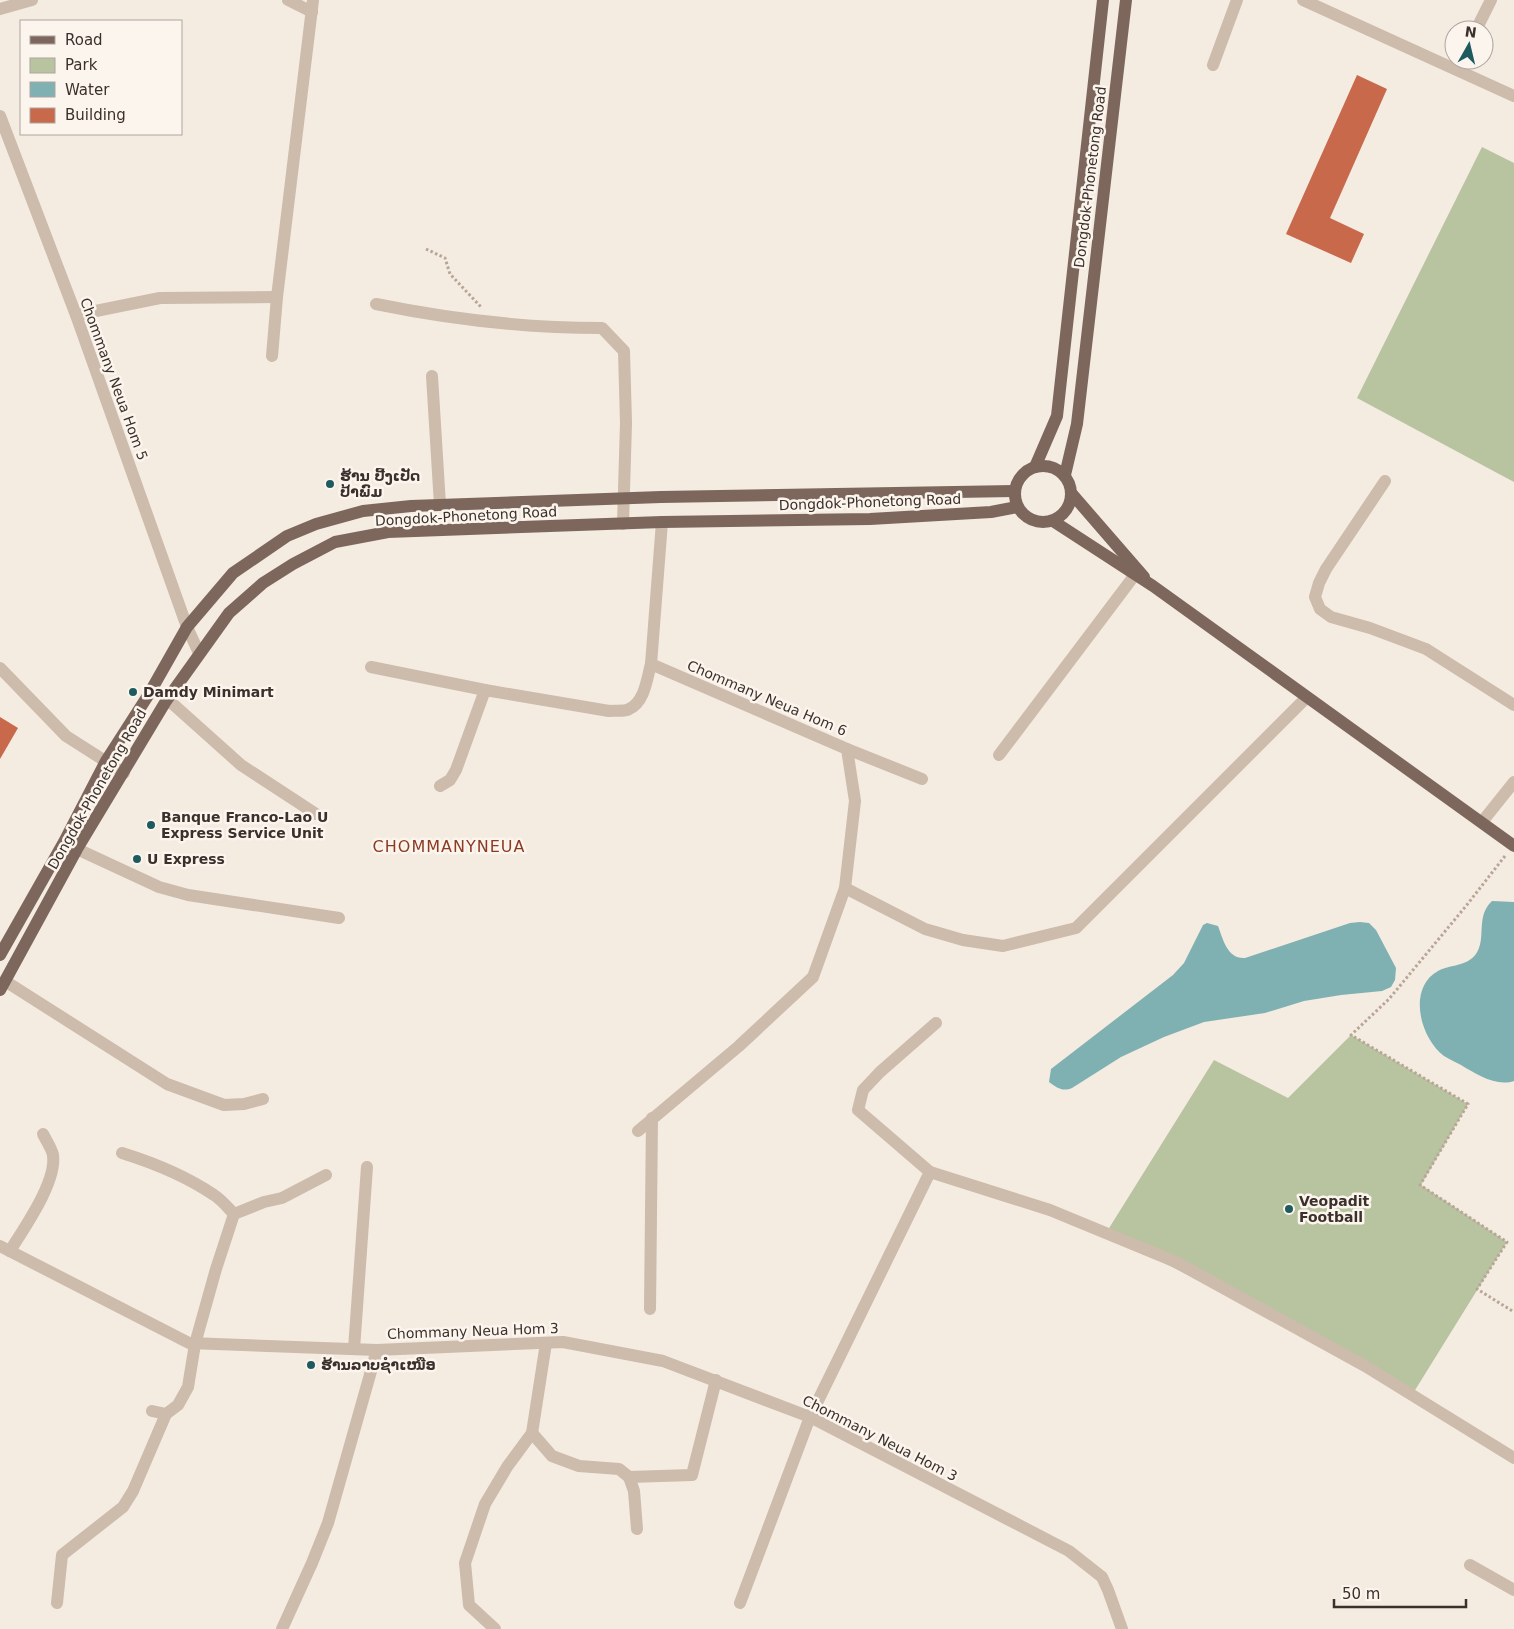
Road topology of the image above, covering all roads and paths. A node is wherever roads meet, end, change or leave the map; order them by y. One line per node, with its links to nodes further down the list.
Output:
1 (32, 0): 9 (street)
2 (288, 0): 8 (street)
3 (1103, 0): 23 (main road, Dongdok-Phonetong Road)
4 (1126, 0): 24 (main road, Dongdok-Phonetong Road)
5 (1237, 0): 12 (street)
6 (1303, 0): 11 (street)
7 (1491, 0): 10 (street)
8 (312, 6): 17 (street)
9 (0, 9)
10 (1481, 20)
11 (1444, 59)
12 (1213, 65)
13 (1467, 70): 14 (street)
14 (1514, 96)
15 (0, 116): 19 (street, Chommany Neua Hom 5)
16 (426, 249): 20 (path)
17 (277, 297): 19 (street); 21 (street)
18 (376, 304): 20 (street)
19 (76, 315): 36 (street, Chommany Neua Hom 5)
20 (492, 321): 28 (street)
21 (272, 356)
22 (432, 376): 29 (street)
23 (1035, 466): 24 (main road); 26 (main road, Dongdok-Phonetong Road)
24 (1065, 476): 27 (main road)
25 (1385, 482): 44 (street)
26 (1014, 491): 28 (main road, Dongdok-Phonetong Road); 30 (main road)
27 (1072, 494): 31 (main road); 35 (main road)
28 (624, 498): 29 (main road, Dongdok-Phonetong Road); 33 (street)
29 (440, 505): 36 (main road, Dongdok-Phonetong Road)
30 (1017, 507): 31 (main road); 32 (main road, Dongdok-Phonetong Road)
31 (1053, 521): 34 (main road)
32 (662, 522): 33 (main road, Dongdok-Phonetong Road); 38 (street)
33 (623, 524): 37 (main road, Dongdok-Phonetong Road)
34 (1134, 576): 35 (main road); 46 (street)
35 (1153, 586): 42 (main road)
36 (187, 628): 37 (street, Chommany Neua Hom 5); 47 (main road, Dongdok-Phonetong Road)
37 (200, 653): 43 (main road, Dongdok-Phonetong Road)
38 (651, 664): 41 (street); 45 (street, Chommany Neua Hom 6)
39 (371, 667): 41 (street)
40 (0, 668): 47 (street)
41 (485, 690): 51 (street)
42 (1307, 697): 53 (main road); 56 (street)
43 (166, 701): 48 (main road, Dongdok-Phonetong Road); 52 (street)
44 (1514, 705)
45 (847, 749): 49 (street); 56 (street, Chommany Neua Hom 6)
46 (999, 756)
47 (106, 761): 48 (street); 58 (main road, Dongdok-Phonetong Road)
48 (124, 773): 55 (main road, Dongdok-Phonetong Road)
49 (922, 779)
50 (1514, 782): 53 (street)
51 (440, 786)
52 (316, 814)
53 (1482, 822): 54 (main road)
54 (1513, 846): 72 (path)
55 (77, 849): 57 (street); 59 (main road, Dongdok-Phonetong Road)
56 (845, 888): 62 (street, Chommany Neua Hom 6)
57 (339, 918)
58 (0, 954)
59 (2, 986): 61 (street)
60 (936, 1023): 67 (street)
61 (263, 1099)
62 (652, 1118): 63 (street, Chommany Neua Hom 6); 71 (street)
63 (638, 1131)
64 (43, 1134): 70 (street)
65 (122, 1153): 69 (street)
66 (367, 1168): 75 (street)
67 (930, 1172): 80 (street); 82 (street)
68 (326, 1175): 69 (street)
69 (234, 1214): 74 (street)
70 (5, 1248): 74 (street, Chommany Neua Hom 3)
71 (650, 1309)
72 (1514, 1312)
73 (546, 1343): 76 (street, Chommany Neua Hom 3); 77 (street, Chommany Neua Hom 3); 81 (street)
74 (195, 1344): 75 (street, Chommany Neua Hom 3); 79 (street)
75 (354, 1349): 76 (street, Chommany Neua Hom 3)
76 (377, 1350): 90 (street)
77 (716, 1380): 80 (street, Chommany Neua Hom 3); 83 (street)
78 (152, 1411): 79 (street)
79 (166, 1414): 87 (street)
80 (810, 1418): 88 (street); 93 (street, Chommany Neua Hom 3)
81 (532, 1433): 83 (street); 89 (street)
82 (1514, 1458)
83 (628, 1477): 84 (street)
84 (637, 1530)
85 (1470, 1565): 86 (street)
86 (1514, 1590)
87 (57, 1603)
88 (740, 1603)
89 (480, 1615): 91 (street); 92 (street)
90 (282, 1629)
91 (477, 1629)
92 (495, 1629)
93 (1122, 1629)

